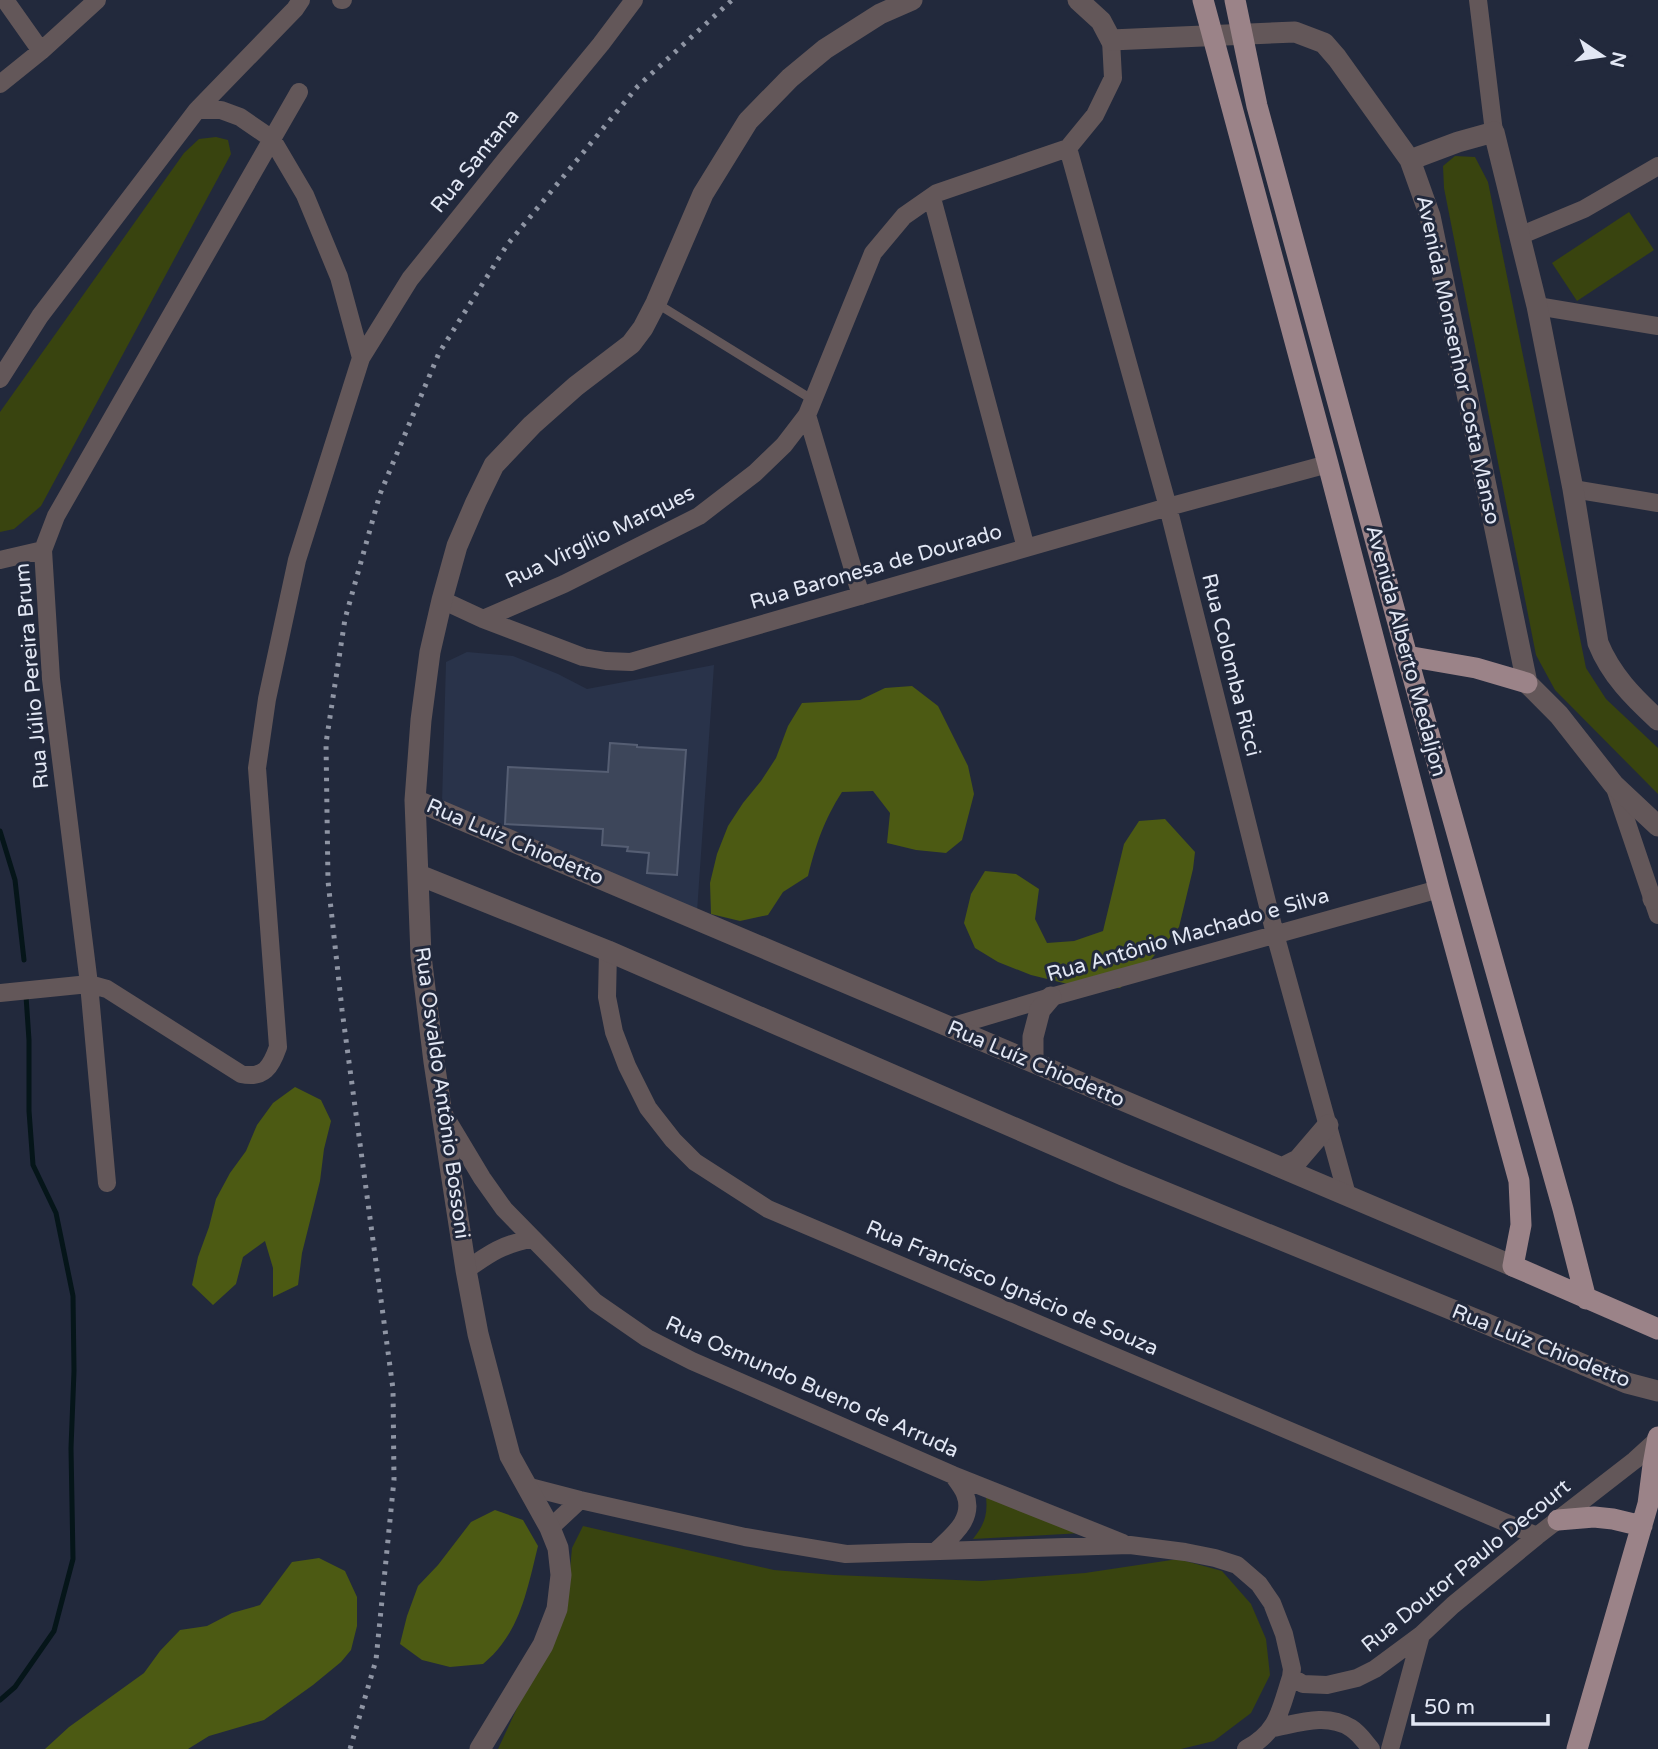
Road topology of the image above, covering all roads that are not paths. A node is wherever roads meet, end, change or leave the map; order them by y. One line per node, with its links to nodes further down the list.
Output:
1 (5, 0): 13 (street)
2 (97, 0): 13 (street)
3 (300, 0): 16 (street)
4 (634, 0): 27 (street, Rua Santana)
5 (912, 0): 24 (street, Rua Osvaldo Antônio Bossoni)
6 (1078, 0): 12 (street)
7 (1203, 0): 11 (main road, Avenida Alberto Medaljon)
8 (1235, 0): 10 (main road, Avenida Alberto Medaljon)
9 (1478, 0): 17 (street)
10 (1242, 34): 11 (street, Avenida Monsenhor Costa Manso); 20 (street, Avenida Monsenhor Costa Manso); 40 (main road, Avenida Alberto Medaljon)
11 (1212, 36): 12 (street, Avenida Monsenhor Costa Manso); 30 (main road, Avenida Alberto Medaljon)
12 (1111, 40): 19 (street)
13 (41, 51): 14 (street)
14 (0, 84)
15 (299, 92): 18 (street, Rua Júlio Pereira Brum)
16 (197, 110): 18 (street); 28 (street)
17 (1494, 132): 20 (street); 23 (street)
18 (272, 139): 27 (street); 35 (street, Rua Júlio Pereira Brum)
19 (1068, 148): 22 (street, Rua Virgílio Marques); 33 (street, Rua Colomba Ricci)
20 (1410, 160): 41 (street, Avenida Monsenhor Costa Manso)
21 (1658, 166): 23 (street)
22 (932, 198): 29 (street, Rua Virgílio Marques); 34 (street)
23 (1519, 236): 25 (street)
24 (656, 303): 29 (lane); 38 (street, Rua Osvaldo Antônio Bossoni)
25 (1537, 306): 26 (street); 31 (street)
26 (1658, 326)
27 (361, 358): 51 (street, Rua Santana)
28 (0, 379)
29 (810, 408): 37 (street); 39 (street, Rua Virgílio Marques)
30 (1328, 464): 33 (street, Rua Baronesa de Dourado); 47 (main road, Avenida Alberto Medaljon)
31 (1573, 489): 32 (street); 42 (street)
32 (1658, 503)
33 (1168, 507): 34 (street, Rua Baronesa de Dourado); 49 (street, Rua Colomba Ricci)
34 (1026, 548): 37 (street, Rua Baronesa de Dourado)
35 (43, 550): 36 (street); 51 (street, Rua Júlio Pereira Brum)
36 (0, 560)
37 (861, 596): 39 (street, Rua Baronesa de Dourado)
38 (442, 600): 39 (street, Rua Baronesa de Dourado); 44 (street, Rua Osvaldo Antônio Bossoni)
39 (483, 619)
40 (1406, 656): 41 (main road); 64 (main road, Avenida Alberto Medaljon)
41 (1527, 683): 43 (street)
42 (1653, 708)
43 (1614, 785): 45 (street); 48 (street)
44 (415, 800): 46 (street, Rua Osvaldo Antônio Bossoni); 54 (street, Rua Luíz Chiodetto)
45 (1658, 825)
46 (419, 875): 50 (street, Rua Luíz Chiodetto); 56 (street, Rua Osvaldo Antônio Bossoni)
47 (1439, 889): 49 (street, Rua Antônio Machado e Silva); 62 (main road, Avenida Alberto Medaljon)
48 (1656, 904)
49 (1275, 934): 53 (street, Rua Antônio Machado e Silva); 57 (street, Rua Colomba Ricci)
50 (608, 951): 66 (street, Rua Luíz Chiodetto); 75 (street, Rua Francisco Ignácio de Souza)
51 (89, 984): 52 (street); 59 (street, Rua Júlio Pereira Brum)
52 (0, 993)
53 (1051, 997): 54 (street, Rua Antônio Machado e Silva); 55 (street)
54 (950, 1027): 55 (street, Rua Luíz Chiodetto)
55 (1032, 1062): 58 (street, Rua Luíz Chiodetto)
56 (441, 1110): 61 (street, Rua Osmundo Bueno de Arruda); 63 (street, Rua Osvaldo Antônio Bossoni)
57 (1328, 1125): 58 (street); 60 (street, Rua Colomba Ricci)
58 (1282, 1168): 60 (street, Rua Luíz Chiodetto)
59 (107, 1183)
60 (1347, 1195): 62 (street, Rua Luíz Chiodetto)
61 (532, 1239): 63 (street); 68 (street, Rua Osmundo Bueno de Arruda)
62 (1513, 1266): 64 (main road, Rua Luíz Chiodetto)
63 (466, 1270): 69 (street, Rua Osvaldo Antônio Bossoni)
64 (1586, 1299): 65 (main road, Rua Luíz Chiodetto)
65 (1658, 1329)
66 (1658, 1391)
67 (1657, 1439): 70 (main road); 72 (street, Rua Doutor Paulo Decourt)
68 (953, 1475): 76 (street, Rua Osmundo Bueno de Arruda); 77 (street)
69 (526, 1486): 71 (street); 74 (street, Rua Osvaldo Antônio Bossoni)
70 (1653, 1495): 73 (main road)
71 (580, 1500): 74 (street); 77 (street)
72 (1558, 1520): 73 (main road); 75 (street, Rua Doutor Paulo Decourt)
73 (1642, 1526): 85 (main road)
74 (550, 1528): 81 (street, Rua Osvaldo Antônio Bossoni)
75 (1537, 1536): 78 (street, Rua Doutor Paulo Decourt)
76 (1130, 1545): 77 (street); 79 (street)
77 (936, 1551)
78 (1421, 1635): 79 (street, Rua Doutor Paulo Decourt); 84 (street)
79 (1291, 1677): 80 (street)
80 (1273, 1728): 82 (street); 83 (street)
81 (480, 1749)
82 (1246, 1749)
83 (1371, 1749)
84 (1390, 1749)
85 (1577, 1749)

